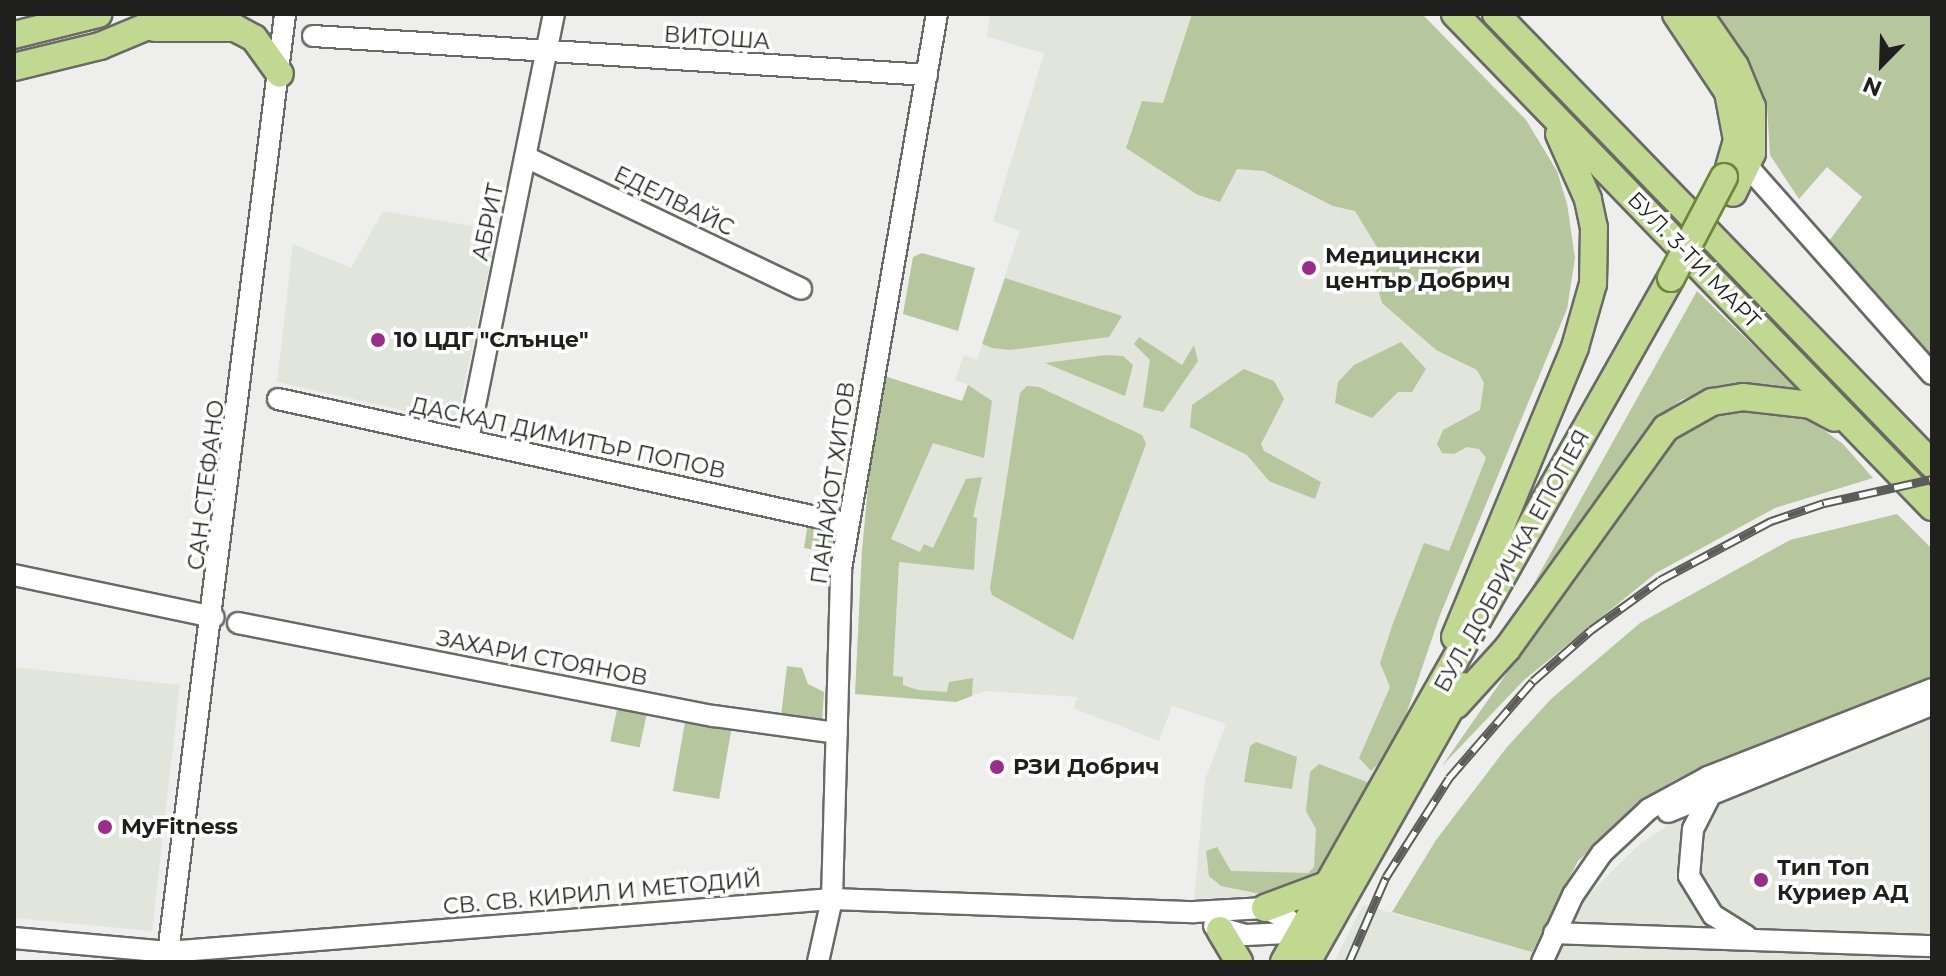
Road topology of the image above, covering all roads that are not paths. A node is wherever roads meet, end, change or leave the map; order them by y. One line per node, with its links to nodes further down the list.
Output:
1 (98, 14): 11 (main road)
2 (177, 14): 10 (main road)
3 (285, 14): 15 (street, САН СТЕФАНО)
4 (554, 14): 13 (street, АБРИТ)
5 (937, 14): 16 (street, ПАНАЙОТ ХИТОВ)
6 (1455, 14): 17 (main road, БУЛ. 3-ТИ МАРТ)
7 (1496, 14): 25 (main road, БУЛ. 3-ТИ МАРТ)
8 (1676, 14): 19 (main road)
9 (1699, 14): 19 (main road)
10 (140, 30): 14 (main road); 15 (main road)
11 (14, 35)
12 (313, 36): 13 (street, ВИТОША)
13 (546, 51): 16 (street, ВИТОША); 18 (street, АБРИТ)
14 (14, 67)
15 (280, 74): 29 (street, САН СТЕФАНО)
16 (927, 75): 27 (street, ПАНАЙОТ ХИТОВ)
17 (1538, 96): 23 (main road, БУЛ. 3-ТИ МАРТ); 33 (main road)
18 (526, 157): 20 (street, ЕДЕЛВАЙС); 24 (street, АБРИТ)
19 (1735, 174): 21 (street); 33 (main road, БУЛ. ДОБРИЧКА ЕПОПЕЯ, bridge)
20 (801, 289)
21 (1932, 374)
22 (278, 399): 24 (street, ДАСКАЛ ДИМИТЪР ПОПОВ)
23 (1851, 426): 26 (main road, БУЛ. 3-ТИ МАРТ); 33 (main road)
24 (468, 440): 27 (street, ДАСКАЛ ДИМИТЪР ПОПОВ)
25 (1932, 464)
26 (1932, 507)
27 (848, 524): 34 (street, ПАНАЙОТ ХИТОВ)
28 (14, 575): 29 (street)
29 (214, 617): 47 (street, САН СТЕФАНО)
30 (238, 623): 34 (street, ЗАХАРИ СТОЯНОВ)
31 (1932, 689): 36 (street)
32 (1932, 705): 35 (street)
33 (1440, 709): 37 (main road, БУЛ. ДОБРИЧКА ЕПОПЕЯ); 46 (main road, БУЛ. ДОБРИЧКА ЕПОПЕЯ)
34 (837, 733): 38 (street, ПАНАЙОТ ХИТОВ)
35 (1713, 790): 36 (street); 44 (street)
36 (1592, 870): 42 (street)
37 (1329, 884): 39 (main road); 46 (main road, БУЛ. ДОБРИЧКА ЕПОПЕЯ)
38 (832, 899): 40 (street, СВ. СВ. КИРИЛ И МЕТОДИЙ); 47 (street, СВ. СВ. КИРИЛ И МЕТОДИЙ); 48 (street, ПАНАЙОТ ХИТОВ)
39 (1265, 908): 40 (street, СВ. СВ. КИРИЛ И МЕТОДИЙ); 46 (street)
40 (1194, 912): 41 (street)
41 (1220, 930): 46 (street); 49 (main road)
42 (1554, 933): 44 (street); 50 (street)
43 (14, 938): 47 (street, СВ. СВ. КИРИЛ И МЕТОДИЙ)
44 (1755, 939): 45 (street)
45 (1932, 946)
46 (1300, 954)
47 (167, 957)
48 (818, 962)
49 (1239, 962)
50 (1542, 962)

